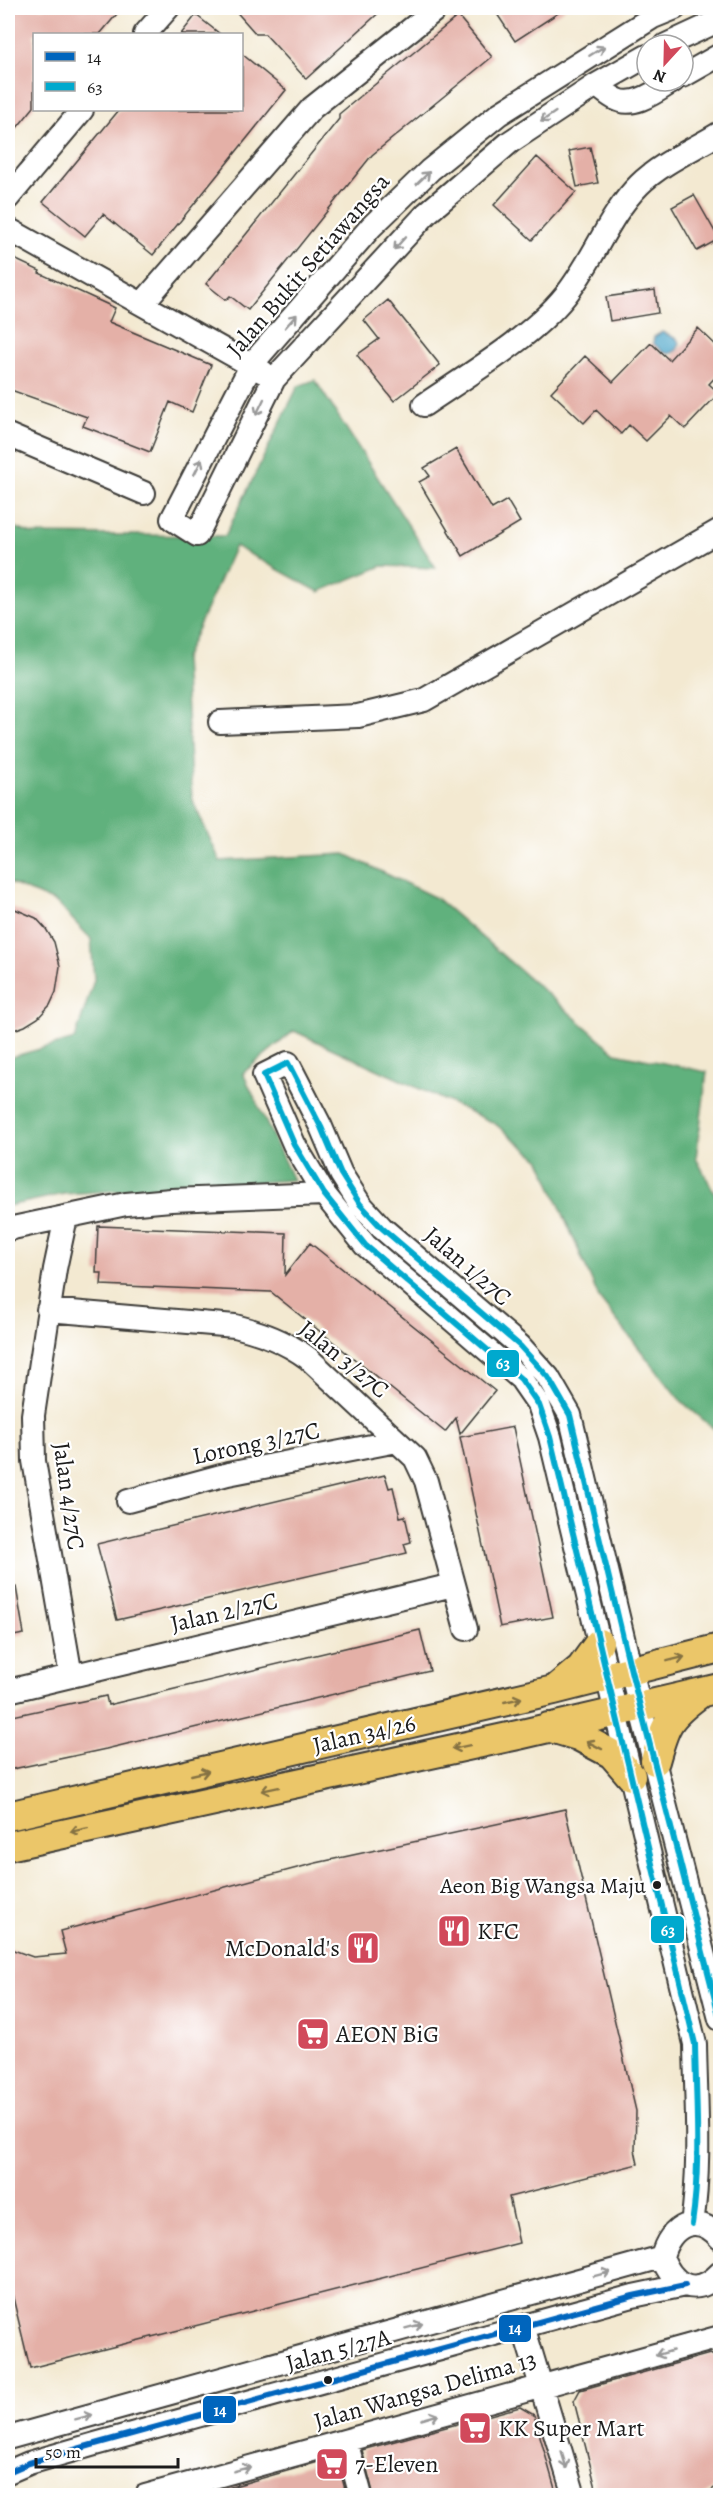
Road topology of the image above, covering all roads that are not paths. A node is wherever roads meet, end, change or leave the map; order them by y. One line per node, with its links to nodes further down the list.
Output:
1 (168, 8): 5 (street)
2 (675, 8): 17 (street, Jalan Bukit Setiawangsa, one-way to 2)
3 (435, 10): 16 (street)
4 (720, 20): 6 (street)
5 (146, 33)
6 (692, 33)
7 (720, 55): 9 (street)
8 (635, 63): 10 (street, Jalan Bukit Setiawangsa)
9 (695, 69)
10 (596, 85): 11 (street); 18 (street, Jalan Bukit Setiawangsa, one-way to 18)
11 (652, 93)
12 (81, 111): 14 (street)
13 (720, 133): 19 (street)
14 (8, 198)
15 (8, 230): 16 (street)
16 (142, 304): 17 (street)
17 (252, 364): 18 (street); 18 (street, Jalan Bukit Setiawangsa, one-way to 17)
18 (274, 379)
19 (424, 405)
20 (8, 435): 21 (street)
21 (144, 493)
22 (720, 530): 23 (street)
23 (220, 722)
24 (324, 1194): 25 (street); 32 (street, Jalan 1/27C); 34 (street, Jalan 1/27C)
25 (66, 1217): 26 (street); 27 (street, Jalan 4/27C)
26 (8, 1229)
27 (48, 1310): 28 (street, Jalan 3/27C); 35 (street, Jalan 4/27C)
28 (397, 1441): 29 (street, Lorong 3/27C); 30 (street, Jalan 3/27C)
29 (128, 1501)
30 (453, 1585): 31 (street, Jalan 3/27C); 35 (street, Jalan 2/27C)
31 (466, 1629)
32 (599, 1643): 34 (street, Jalan 1/27C); 36 (main road)
33 (720, 1648): 34 (main road, Jalan 34/26, one-way to 33)
34 (620, 1674): 36 (main road, Jalan 34/26); 39 (street)
35 (71, 1676): 38 (street, Jalan 2/27C)
36 (554, 1690): 43 (main road, Jalan 34/26, one-way to 36)
37 (711, 1690): 39 (main road, Jalan 34/26); 41 (main road)
38 (8, 1691)
39 (628, 1709): 40 (main road, Jalan 34/26); 41 (street); 42 (street)
40 (548, 1727): 42 (main road, one-way to 40); 44 (main road, Jalan 34/26, one-way to 44)
41 (655, 1761): 45 (street)
42 (631, 1776): 46 (street)
43 (8, 1816)
44 (8, 1846)
45 (720, 2019)
46 (692, 2224): 47 (street); 48 (street)
47 (720, 2238)
48 (662, 2257): 50 (street); 54 (street, Jalan 5/27A, one-way to 48)
49 (720, 2273): 50 (street, Jalan 5/27A)
50 (685, 2285): 51 (street, Jalan 5/27A)
51 (523, 2326): 53 (street); 56 (street, Jalan 5/27A)
52 (720, 2337): 53 (street, Jalan Wangsa Delima 13, one-way to 53)
53 (541, 2385): 55 (street, Jalan Wangsa Delima 13, one-way to 53); 59 (street, one-way to 59)
54 (8, 2438)
55 (346, 2441): 57 (street, Jalan Wangsa Delima 13, one-way to 55); 58 (street)
56 (8, 2472)
57 (145, 2496)
58 (361, 2496)
59 (574, 2496)

